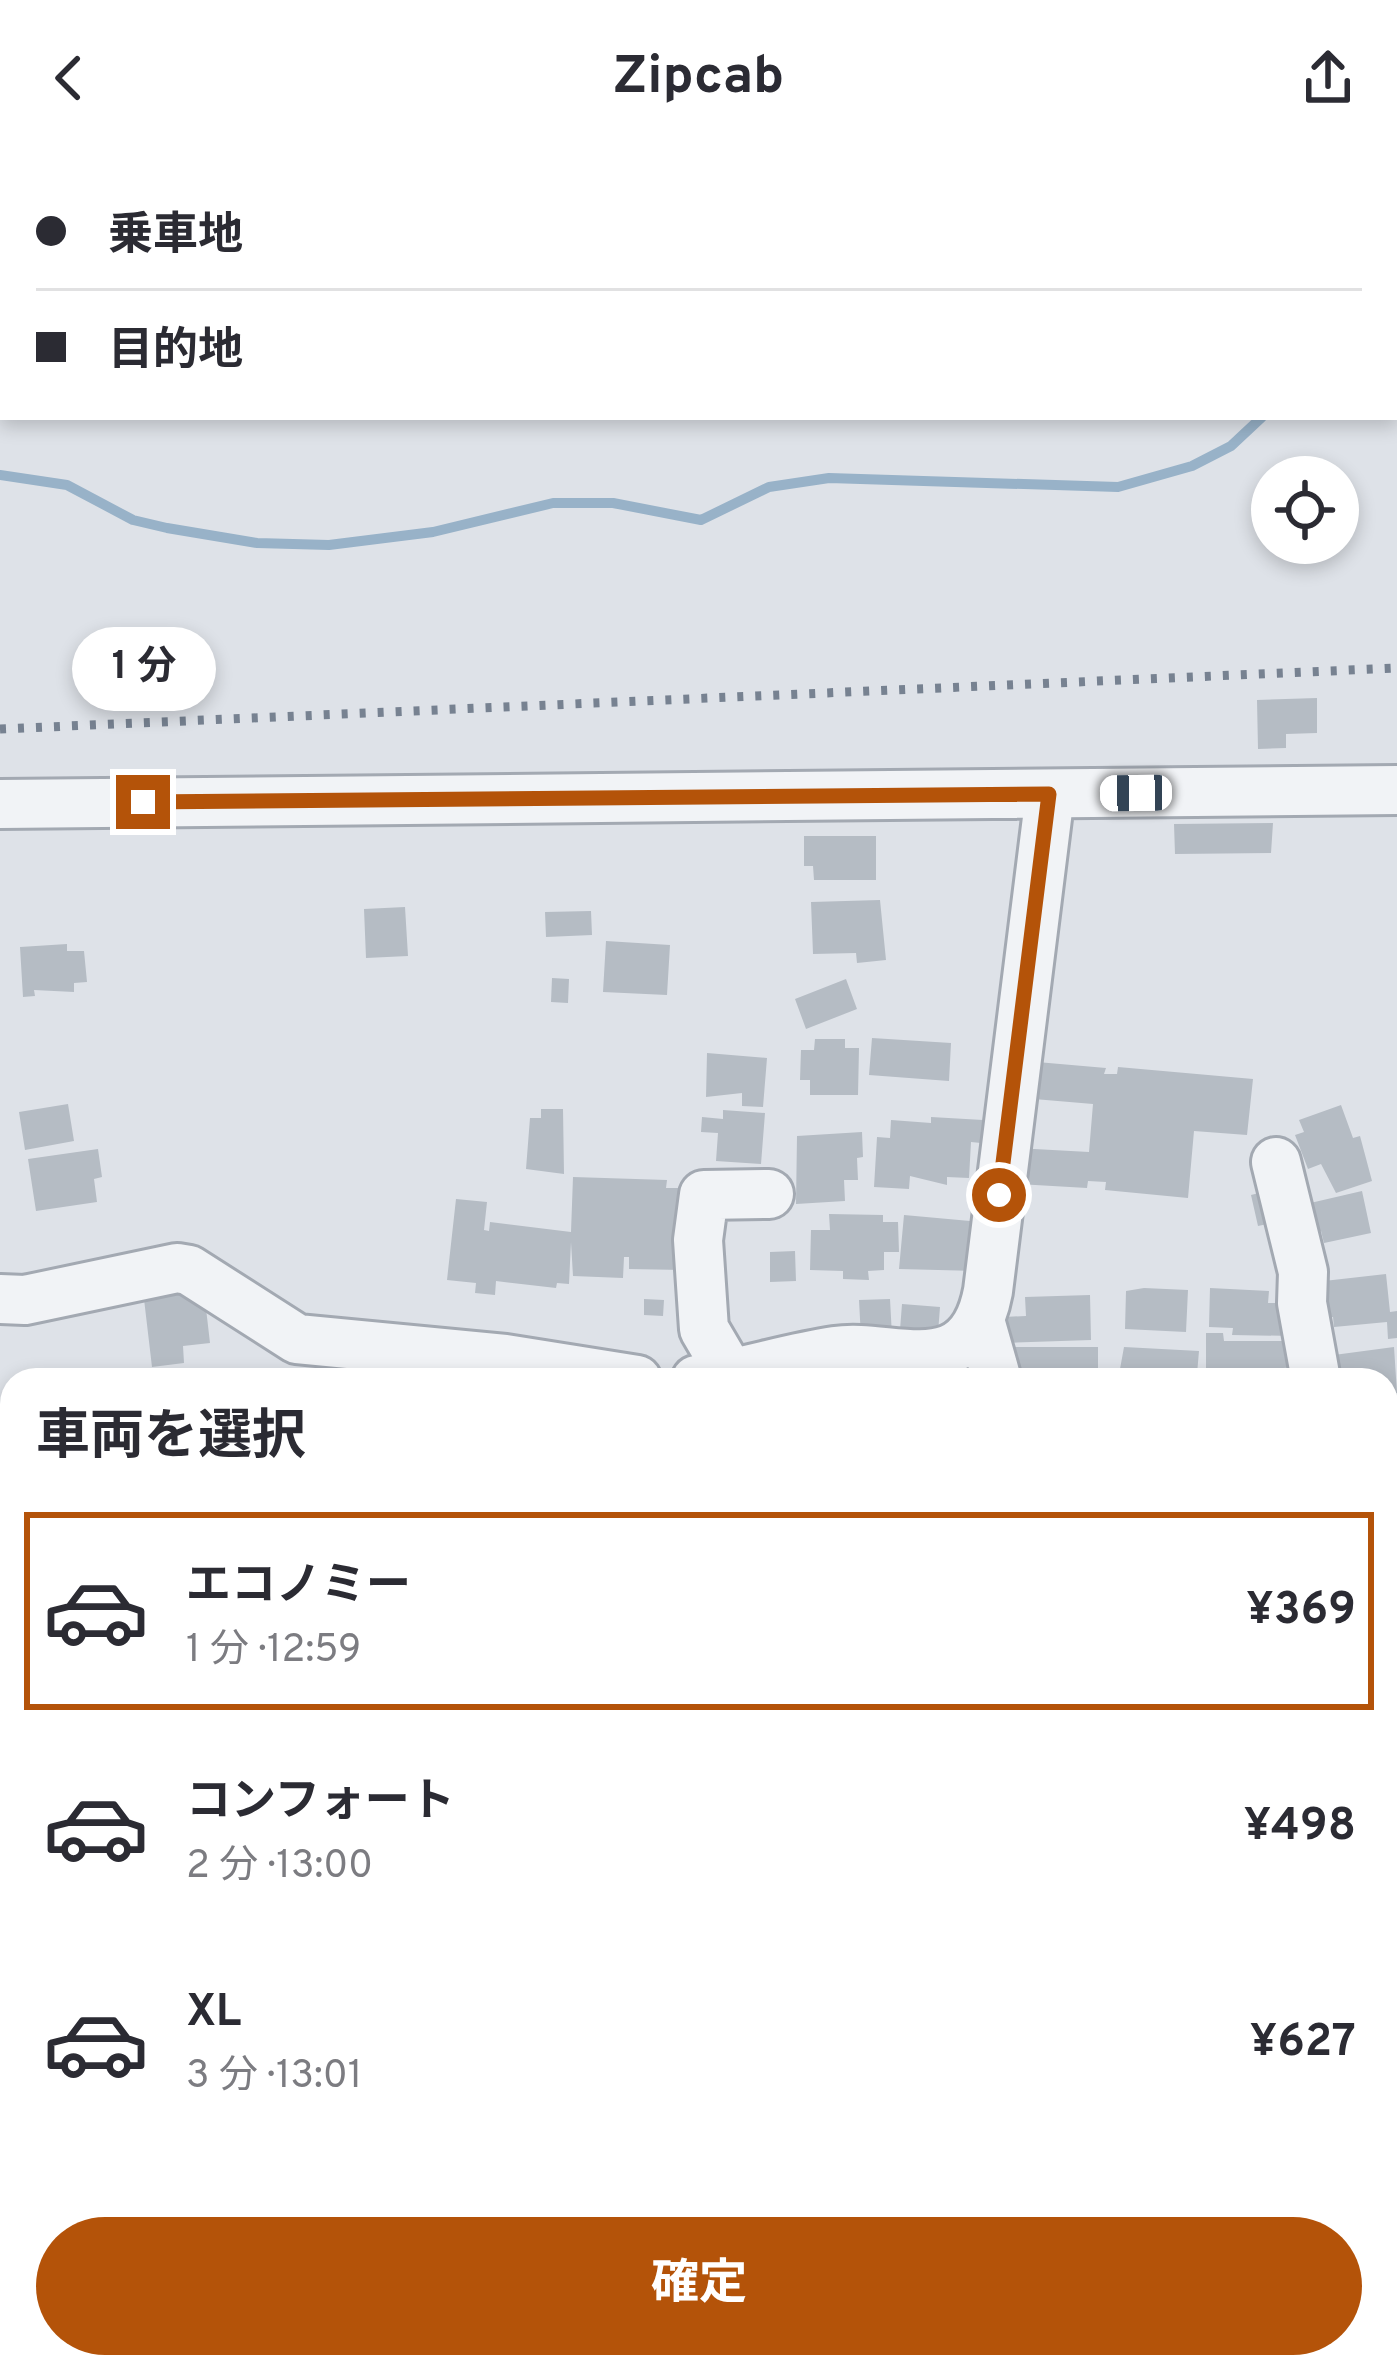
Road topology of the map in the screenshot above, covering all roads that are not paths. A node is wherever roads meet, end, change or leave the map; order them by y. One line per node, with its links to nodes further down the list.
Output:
1 (1397, 790): 2 (street)
2 (1049, 794): 3 (street); 7 (street)
3 (0, 804)
4 (1276, 1162): 12 (street)
5 (769, 1194): 9 (street)
6 (0, 1299): 8 (street)
7 (980, 1320): 10 (street); 11 (street)
8 (562, 1368)
9 (711, 1368)
10 (755, 1368)
11 (994, 1368)
12 (1314, 1368)

